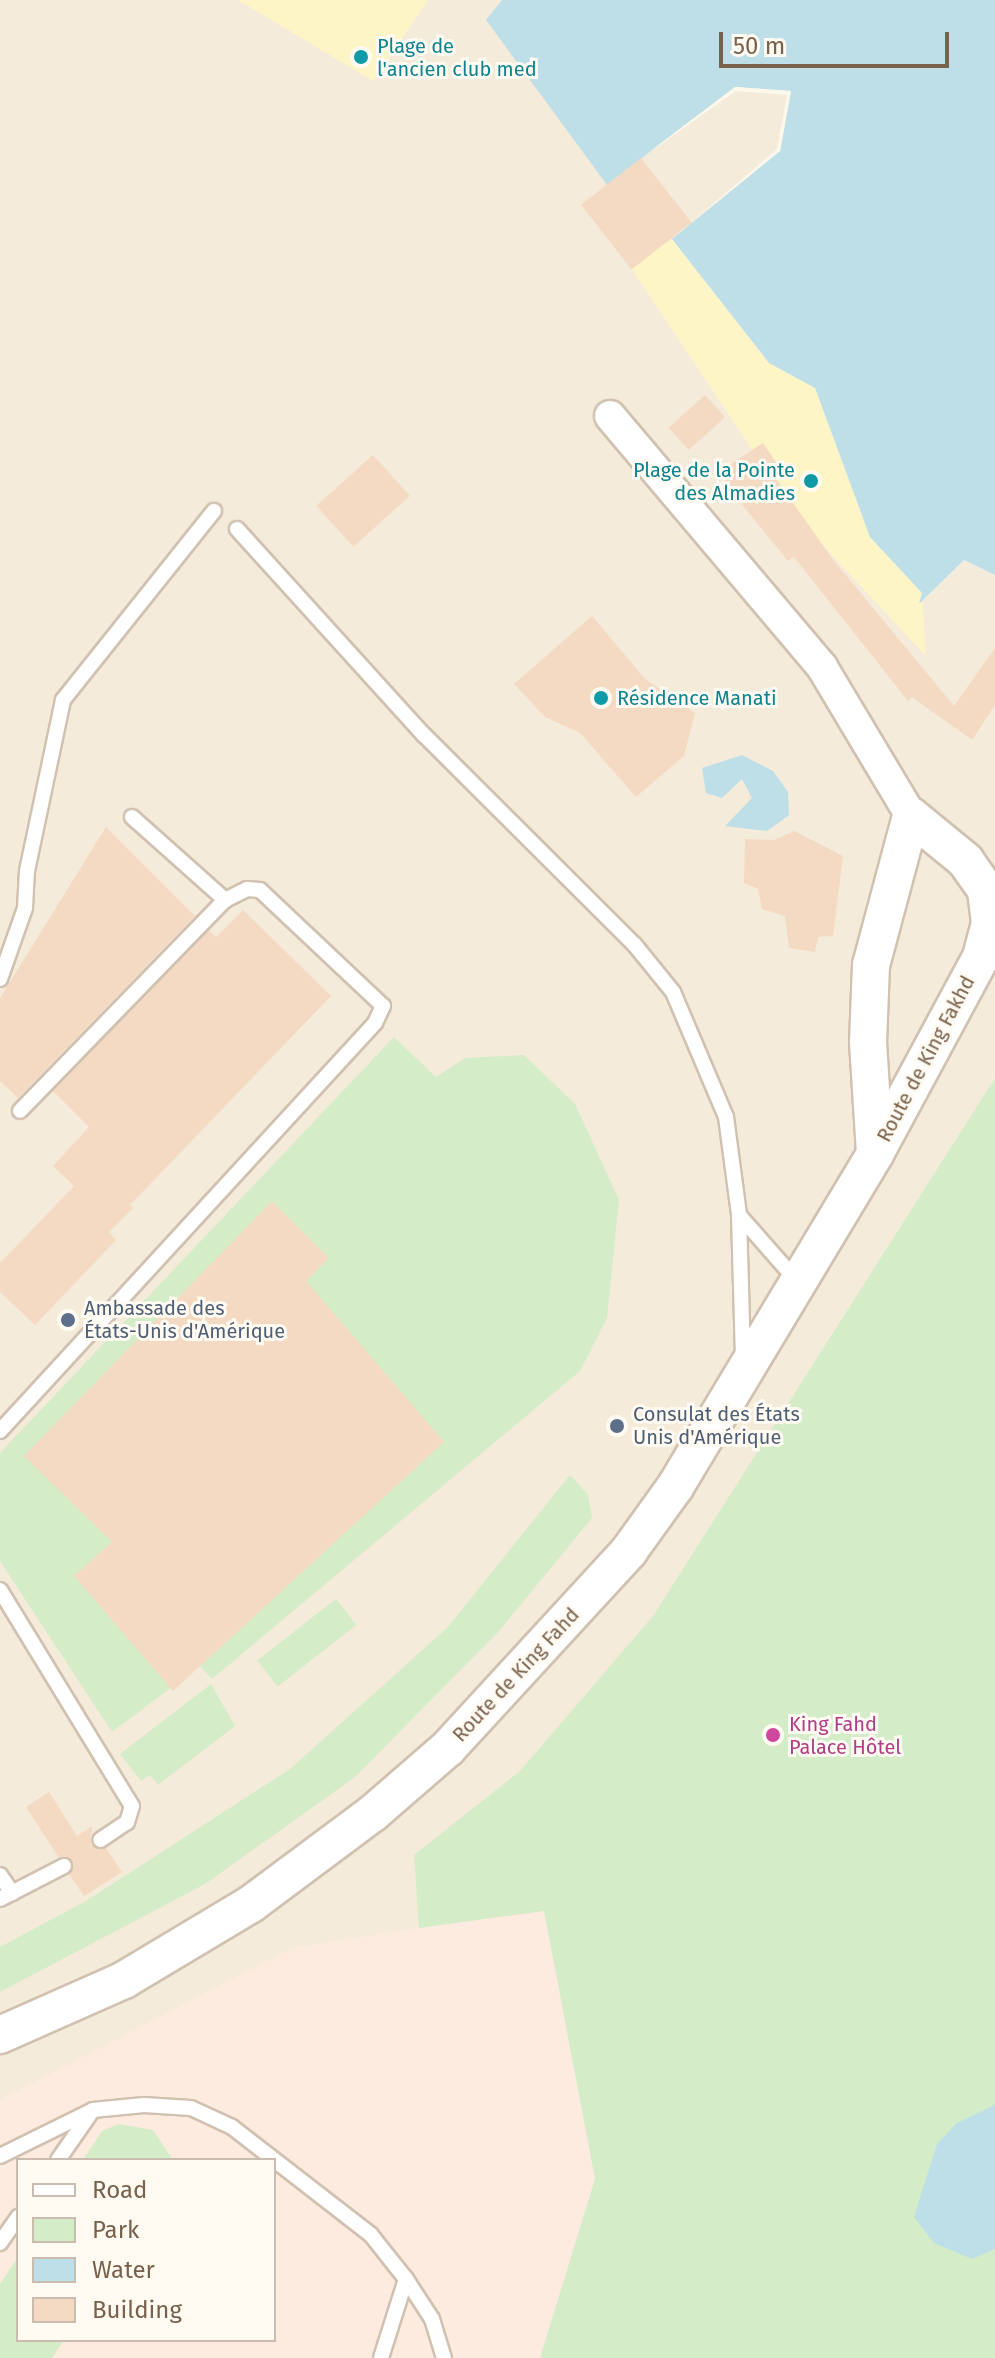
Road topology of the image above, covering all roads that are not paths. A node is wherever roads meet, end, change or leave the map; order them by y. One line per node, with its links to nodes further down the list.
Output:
1 (610, 416): 4 (street)
2 (214, 511): 7 (lane)
3 (237, 529): 10 (lane)
4 (911, 816): 9 (street, Route de King Fakhd); 9 (street, Route de King Fakhd)
5 (132, 817): 6 (lane)
6 (225, 900): 8 (lane); 13 (lane)
7 (0, 979)
8 (20, 1111)
9 (875, 1154): 11 (street, Route de King Fahd)
10 (739, 1215): 11 (lane); 12 (lane)
11 (798, 1283): 12 (street, Route de King Fahd)
12 (744, 1374): 19 (street, Route de King Fahd)
13 (0, 1431)
14 (0, 1590): 15 (lane)
15 (100, 1840)
16 (64, 1866): 18 (lane)
17 (0, 1875): 18 (lane)
18 (6, 1896)
19 (0, 2035)
20 (93, 2110): 21 (lane); 22 (lane); 23 (lane)
21 (0, 2156)
22 (59, 2158)
23 (272, 2158)
24 (276, 2161): 27 (lane)
25 (16, 2220): 26 (lane)
26 (0, 2243)
27 (406, 2279): 28 (lane); 29 (lane)
28 (381, 2358)
29 (444, 2358)

